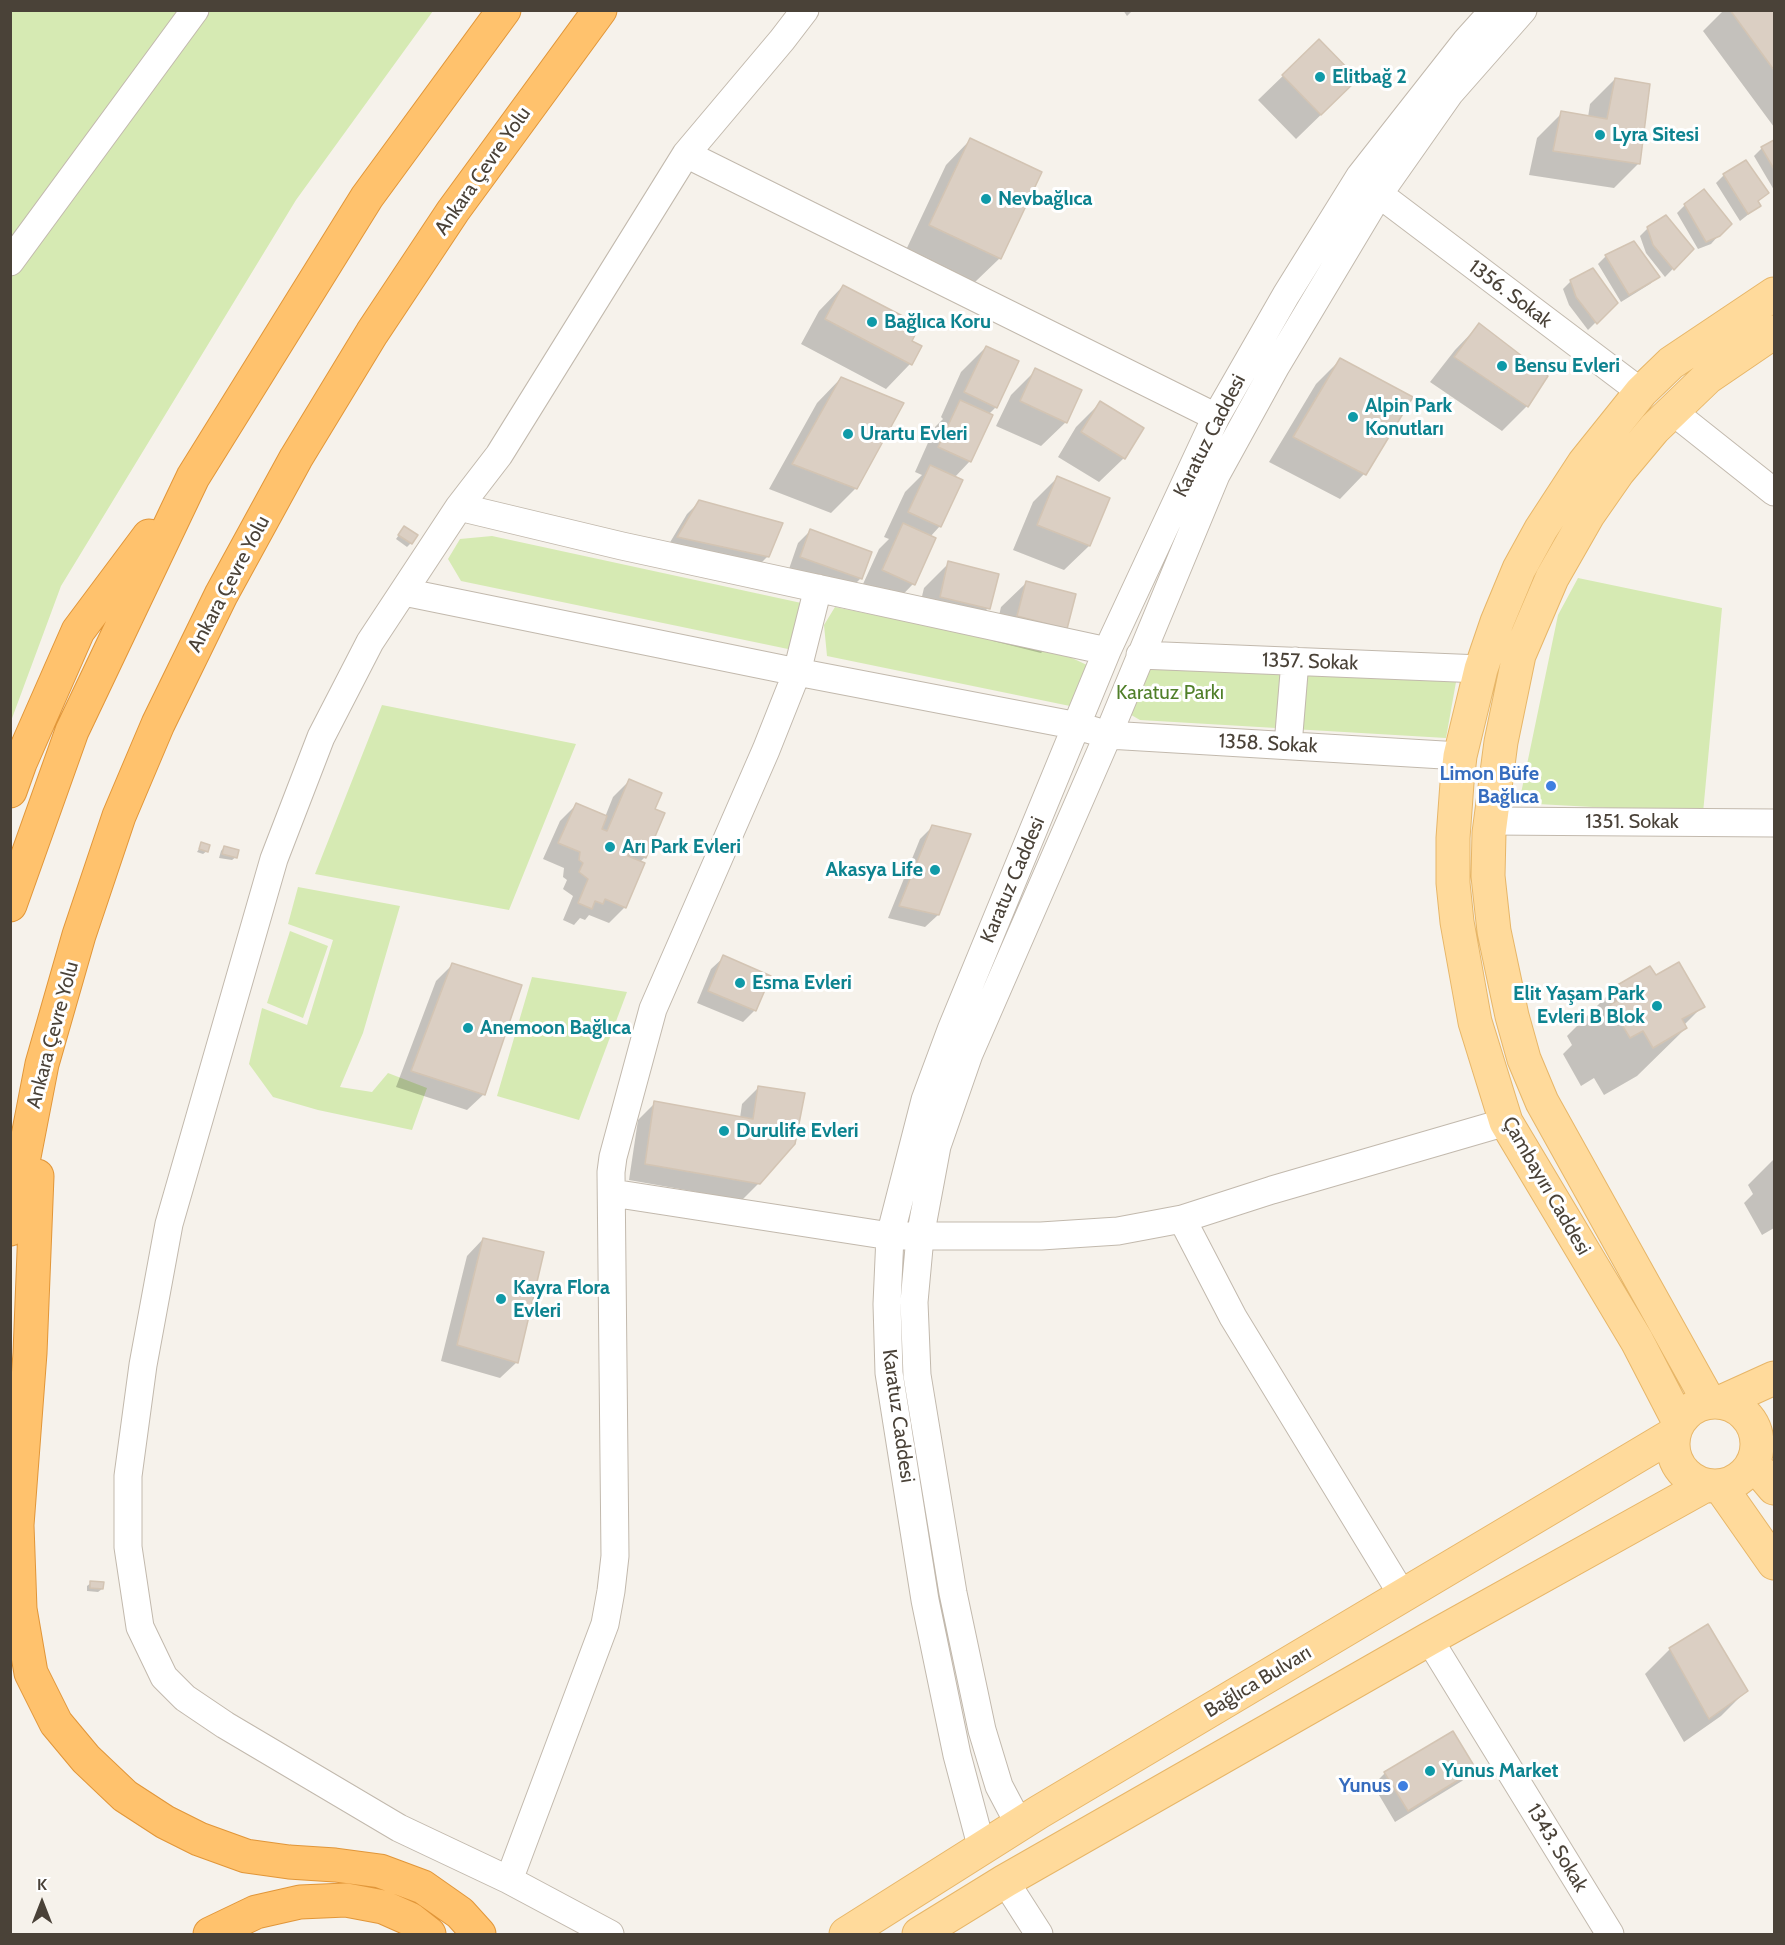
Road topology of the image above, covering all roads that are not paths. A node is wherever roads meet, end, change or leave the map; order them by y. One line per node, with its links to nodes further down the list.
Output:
1 (195, 10): 9 (street)
2 (504, 10): 15 (highway)
3 (600, 10): 33 (highway, Ankara Çevre Yolu)
4 (804, 10): 7 (street)
5 (1494, 10): 14 (street, Karatuz Caddesi)
6 (1523, 10): 8 (street, Karatuz Caddesi)
7 (687, 154): 14 (street); 17 (street)
8 (1379, 194): 12 (street, 1356. Sokak); 21 (street, Karatuz Caddesi)
9 (10, 262)
10 (1774, 294): 12 (main road, Çambayırı Caddesi)
11 (1774, 332): 13 (main road, Çambayırı Caddesi)
12 (1641, 392): 23 (main road, Çambayırı Caddesi)
13 (1672, 411): 16 (street); 30 (main road, Çambayırı Caddesi)
14 (1216, 417): 20 (street, Karatuz Caddesi)
15 (193, 477): 29 (highway); 32 (highway)
16 (1774, 492)
17 (459, 507): 18 (street); 19 (street)
18 (818, 588): 20 (street); 24 (street)
19 (404, 591): 24 (street, 1358. Sokak); 51 (street)
20 (1107, 651): 25 (street, Karatuz Caddesi)
21 (1140, 655): 22 (street, 1357. Sokak); 26 (street, Karatuz Caddesi)
22 (1295, 661): 23 (street, 1357. Sokak); 27 (street)
23 (1480, 669): 28 (main road, Çambayırı Caddesi)
24 (798, 672): 25 (street, 1358. Sokak); 35 (street)
25 (1077, 726): 26 (street, 1358. Sokak); 38 (street, Karatuz Caddesi)
26 (1108, 735): 27 (street, 1358. Sokak); 39 (street, Karatuz Caddesi)
27 (1287, 746): 28 (street, 1358. Sokak)
28 (1460, 756): 34 (main road, Çambayırı Caddesi)
29 (10, 790)
30 (1490, 821): 31 (street, 1351. Sokak); 41 (main road, Çambayırı Caddesi)
31 (1774, 823)
32 (10, 906)
33 (42, 1064): 37 (highway, Ankara Çevre Yolu); 55 (highway)
34 (1506, 1122): 36 (street); 42 (main road, Çambayırı Caddesi)
35 (612, 1193): 38 (street); 51 (street)
36 (1182, 1219): 39 (street); 47 (street)
37 (10, 1229)
38 (891, 1236): 39 (street); 50 (street, Karatuz Caddesi)
39 (920, 1237): 49 (street, Karatuz Caddesi)
40 (1774, 1378): 41 (main road)
41 (1715, 1402): 42 (main road); 43 (main road)
42 (1676, 1428): 44 (main road); 47 (main road, Bağlıca Bulvarı)
43 (1762, 1451): 44 (main road); 45 (main road)
44 (1713, 1486): 46 (main road); 48 (main road)
45 (1774, 1488)
46 (1774, 1563)
47 (1403, 1596): 49 (main road, Bağlıca Bulvarı)
48 (1429, 1639): 52 (main road); 60 (street, 1343. Sokak)
49 (1020, 1826): 50 (main road, Bağlıca Bulvarı)
50 (982, 1849): 57 (main road, Bağlıca Bulvarı)
51 (509, 1880): 56 (street)
52 (1005, 1881): 58 (main road); 59 (street)
53 (210, 1935): 54 (highway)
54 (429, 1935)
55 (479, 1935)
56 (610, 1935)
57 (846, 1935)
58 (919, 1935)
59 (1039, 1935)
60 (1610, 1935)

